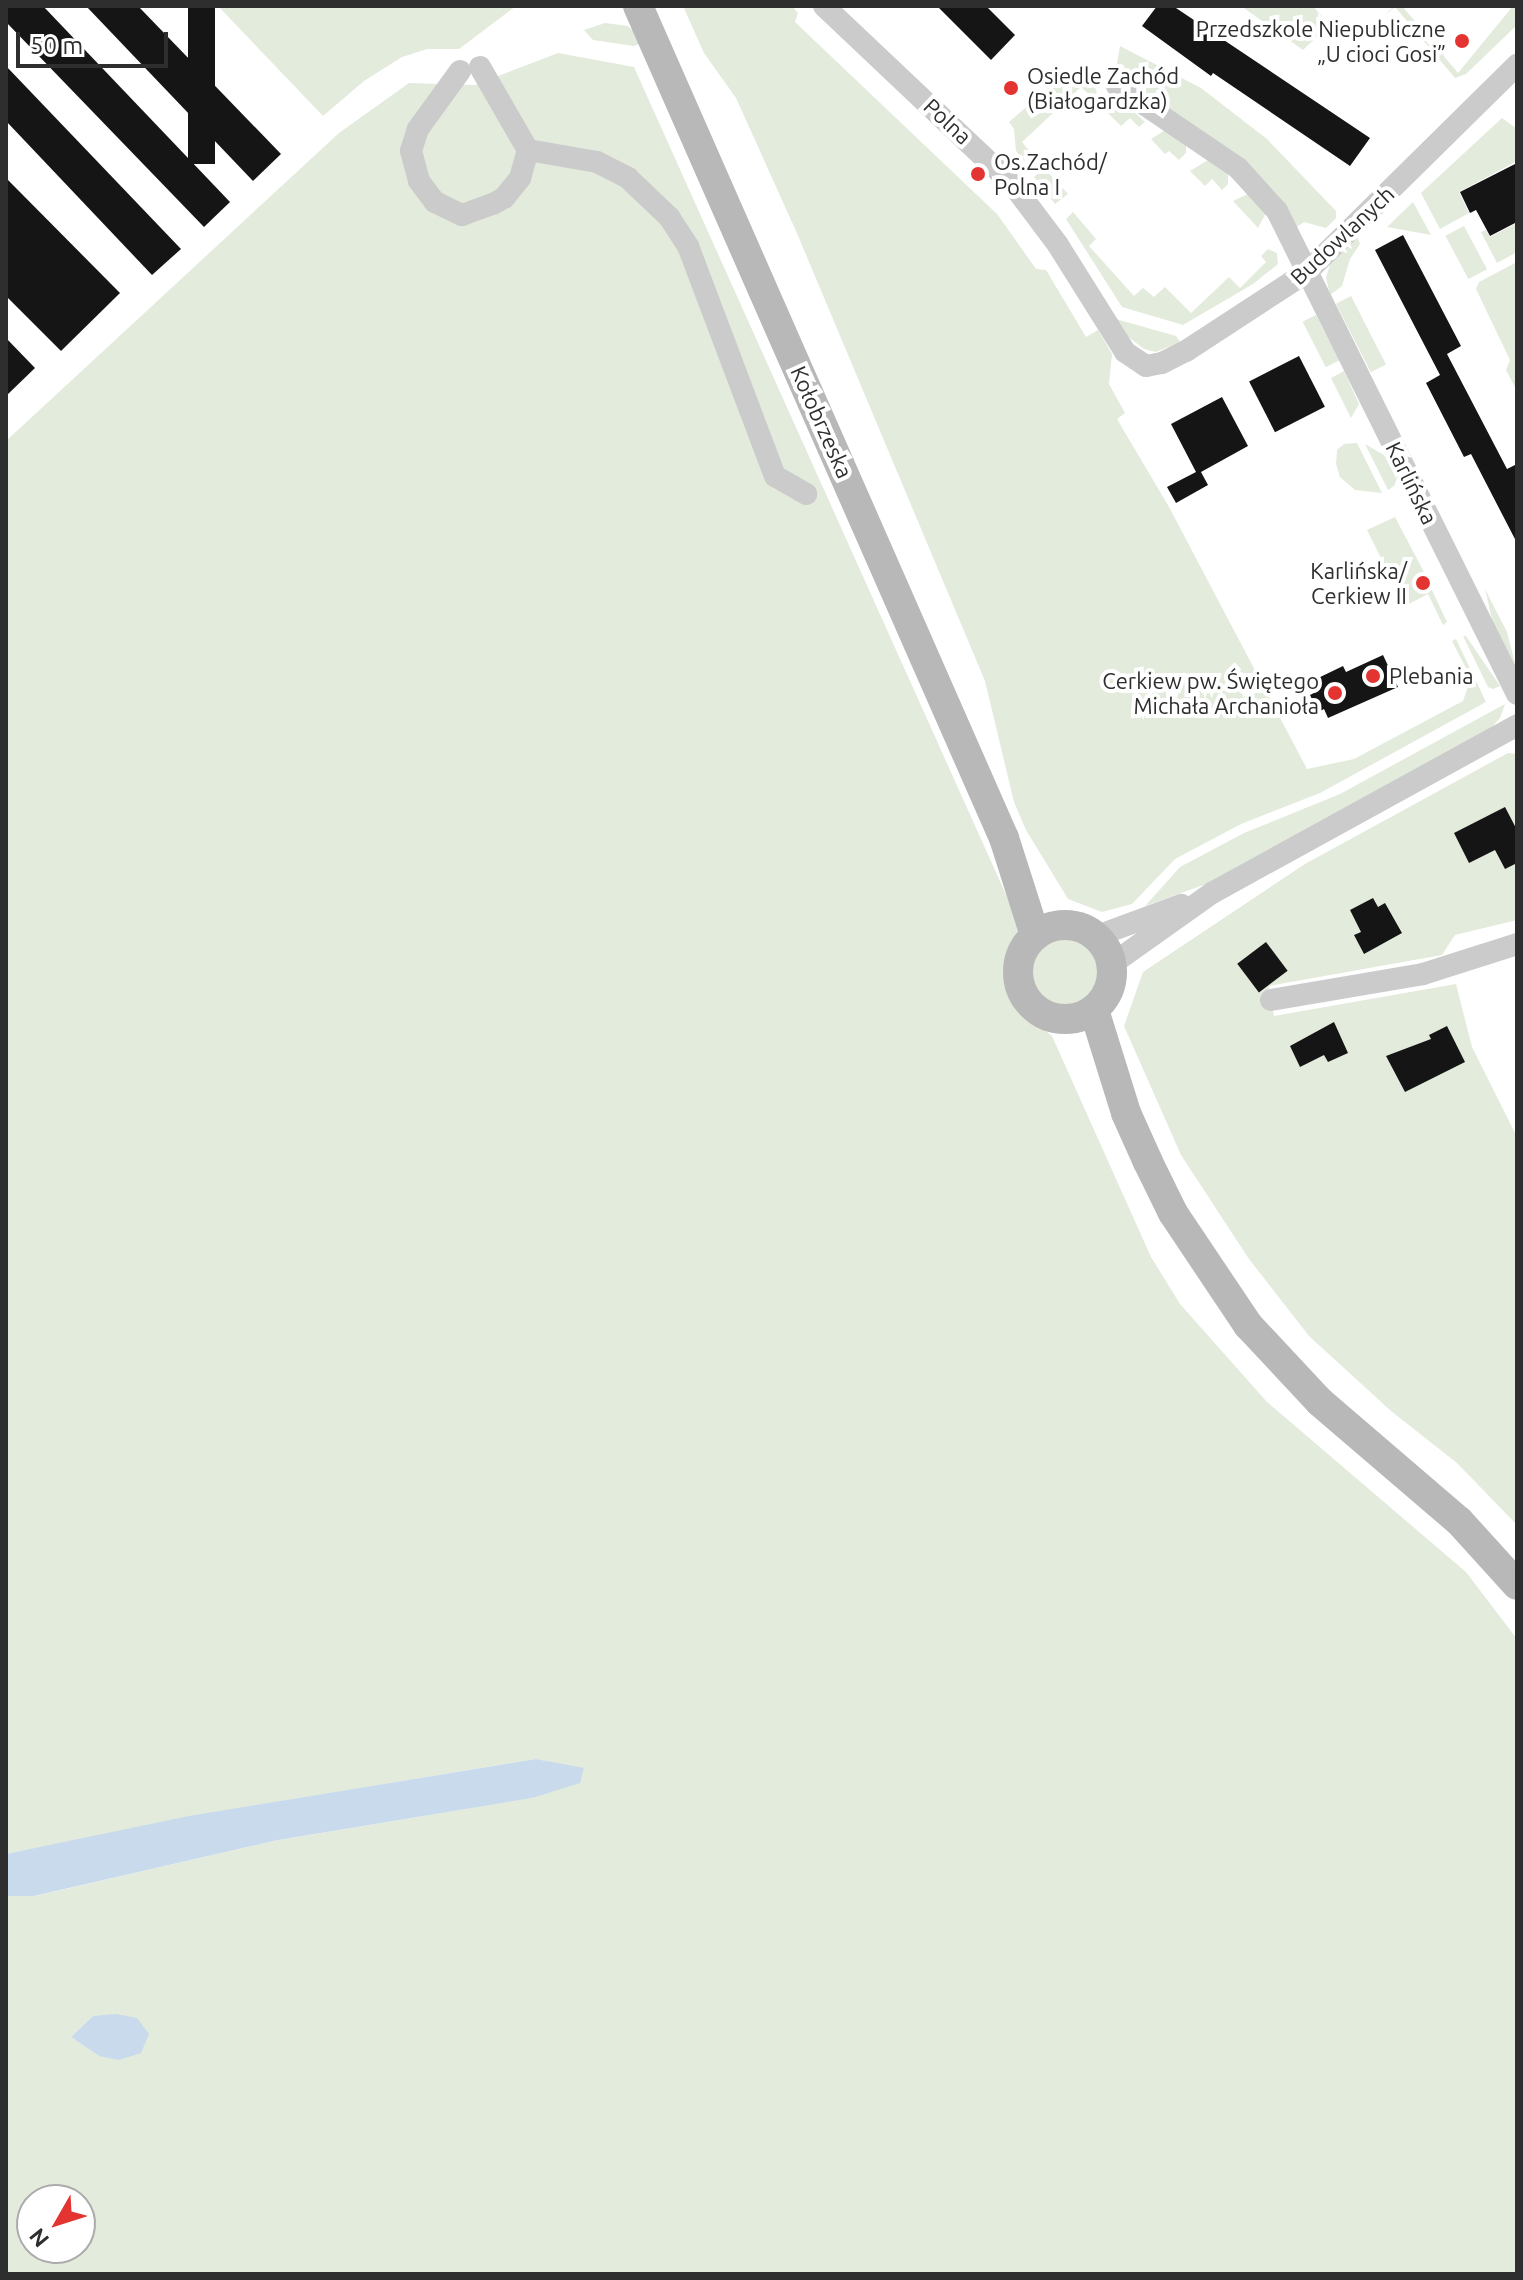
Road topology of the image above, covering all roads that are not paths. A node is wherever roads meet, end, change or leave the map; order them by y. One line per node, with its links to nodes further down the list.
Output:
1 (638, 6): 12 (main road, Kołobrzeska)
2 (824, 6): 7 (street, Polna)
3 (1517, 65): 6 (street, Budowlanych)
4 (1117, 86): 6 (street, Karlińska)
5 (528, 150): 5 (street); 8 (street)
6 (1307, 272): 7 (street, Budowlanych); 9 (street, Karlińska)
7 (1140, 365)
8 (806, 494)
9 (1517, 694)
10 (1517, 725): 11 (street)
11 (1212, 893): 13 (street); 15 (street)
12 (1047, 930): 13 (main road); 17 (main road)
13 (1097, 936): 15 (main road)
14 (1517, 944): 16 (street)
15 (1112, 964): 17 (main road)
16 (1271, 1000)
17 (1080, 1015): 18 (main road)
18 (1517, 1585)

